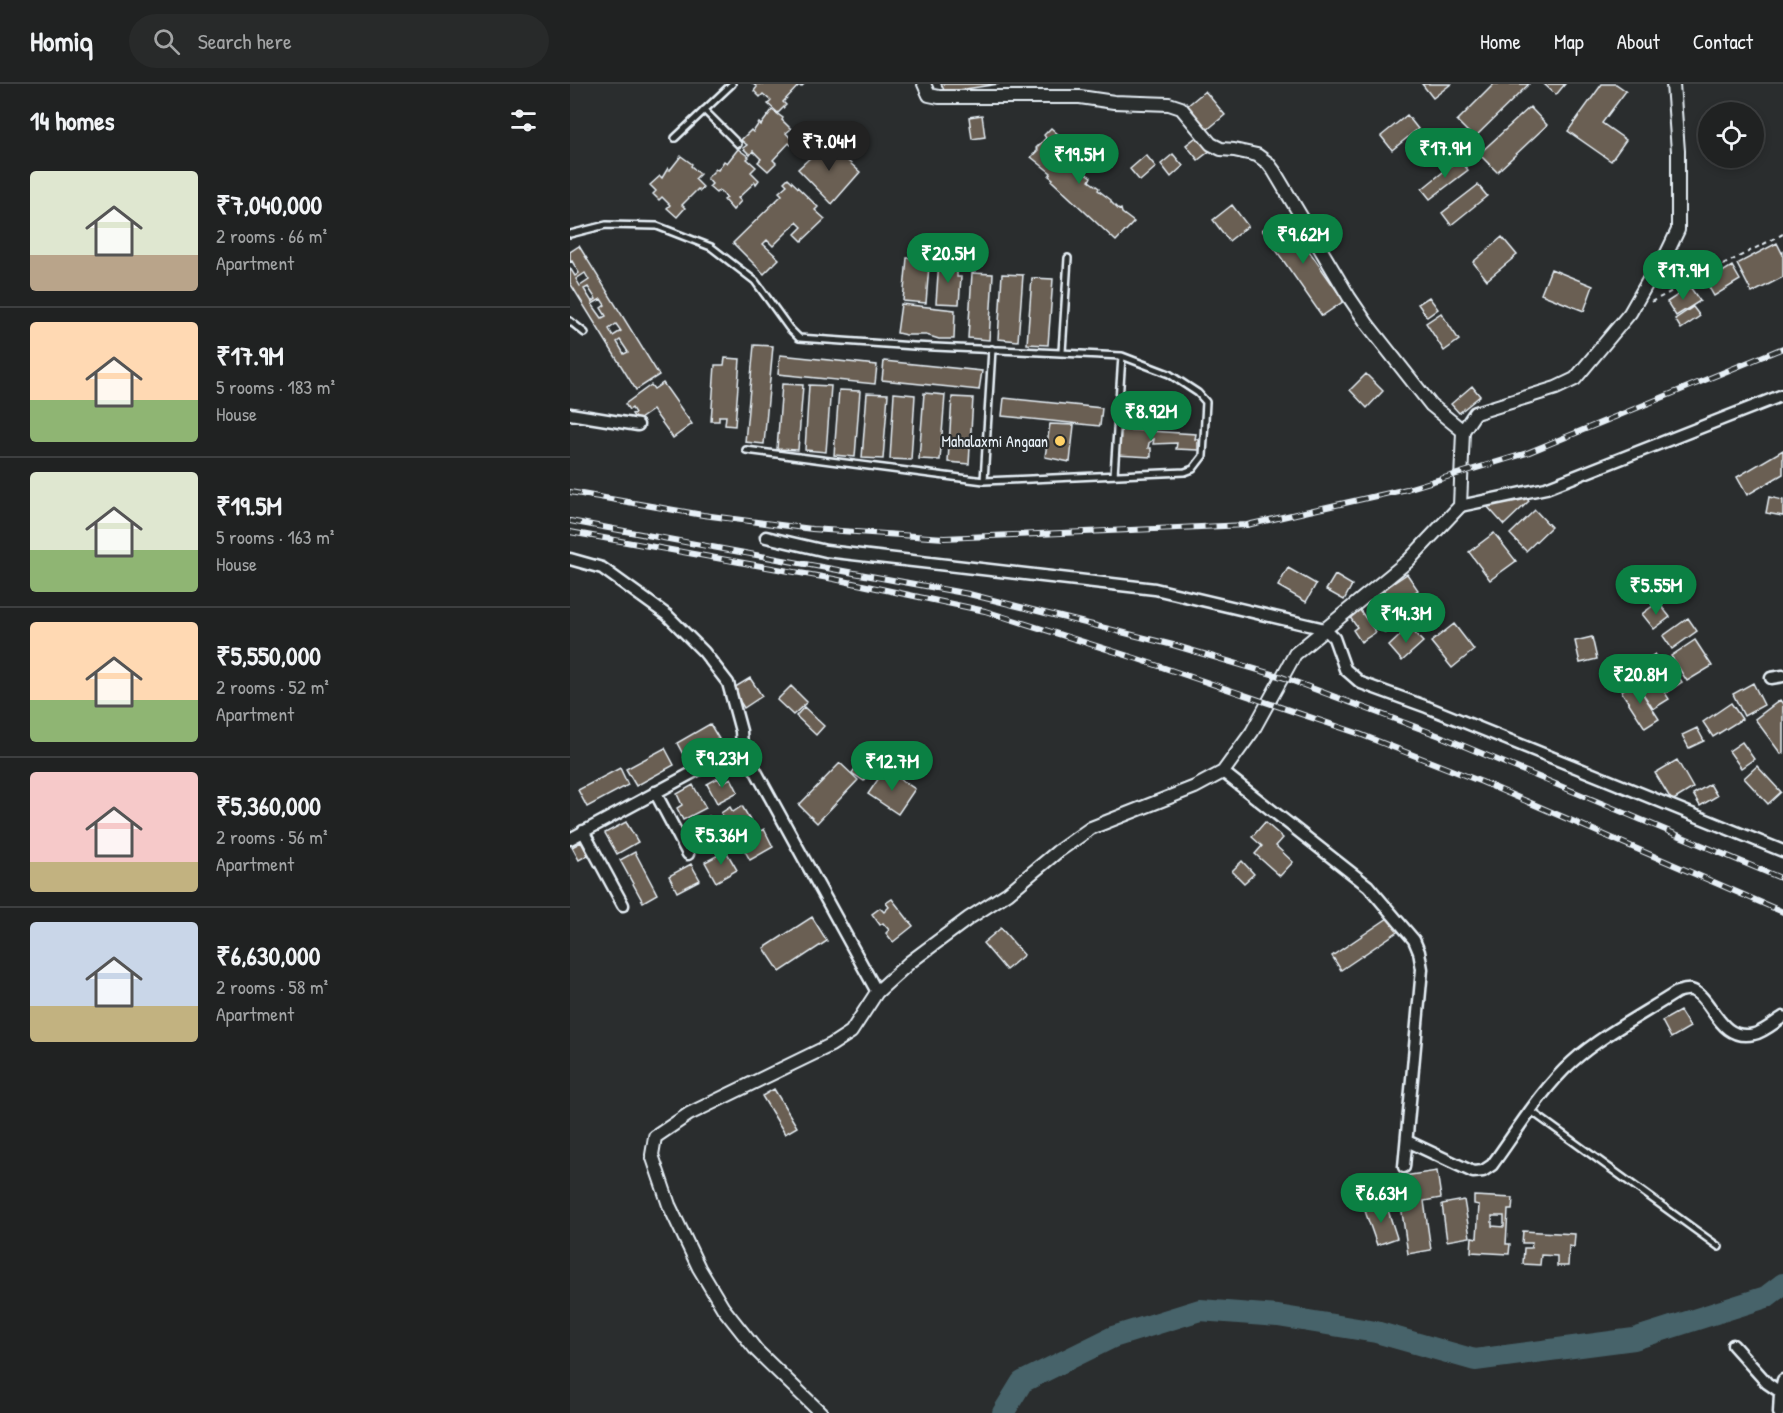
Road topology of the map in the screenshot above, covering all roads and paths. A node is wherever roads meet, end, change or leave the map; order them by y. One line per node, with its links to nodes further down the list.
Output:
1 (732, 84): 4 (lane)
2 (924, 84): 19 (street)
3 (1673, 84): 19 (street)
4 (704, 110): 5 (lane); 6 (lane)
5 (675, 138)
6 (738, 144)
7 (570, 234): 13 (lane)
8 (1783, 234): 10 (path)
9 (1068, 258): 14 (lane)
10 (1651, 302)
11 (570, 321): 12 (lane)
12 (585, 333)
13 (992, 349): 14 (lane); 22 (lane)
14 (1062, 352): 15 (lane)
15 (1122, 356): 21 (lane); 21 (lane)
16 (1783, 396): 23 (street)
17 (570, 414): 18 (street)
18 (638, 425)
19 (1463, 431): 23 (street)
20 (746, 450): 22 (lane)
21 (1114, 475): 22 (lane)
22 (984, 481)
23 (1460, 506): 26 (street)
24 (766, 537): 26 (street)
25 (570, 559): 29 (street)
26 (1324, 629): 30 (street); 34 (street)
27 (1783, 676): 28 (street)
28 (1771, 678)
29 (742, 746): 31 (street); 37 (street)
30 (1223, 772): 37 (street); 40 (street)
31 (655, 792): 32 (street); 35 (street)
32 (583, 831): 33 (street); 36 (street)
33 (570, 838)
34 (1783, 851)
35 (688, 854)
36 (623, 905)
37 (877, 992): 46 (street)
38 (1783, 1017): 39 (street)
39 (1532, 1111): 40 (street); 42 (lane)
40 (1407, 1141): 41 (street)
41 (1404, 1167)
42 (1719, 1247)
43 (1733, 1345): 45 (street)
44 (1783, 1380): 45 (street)
45 (1781, 1394): 47 (street)
46 (821, 1413)
47 (1779, 1413)

